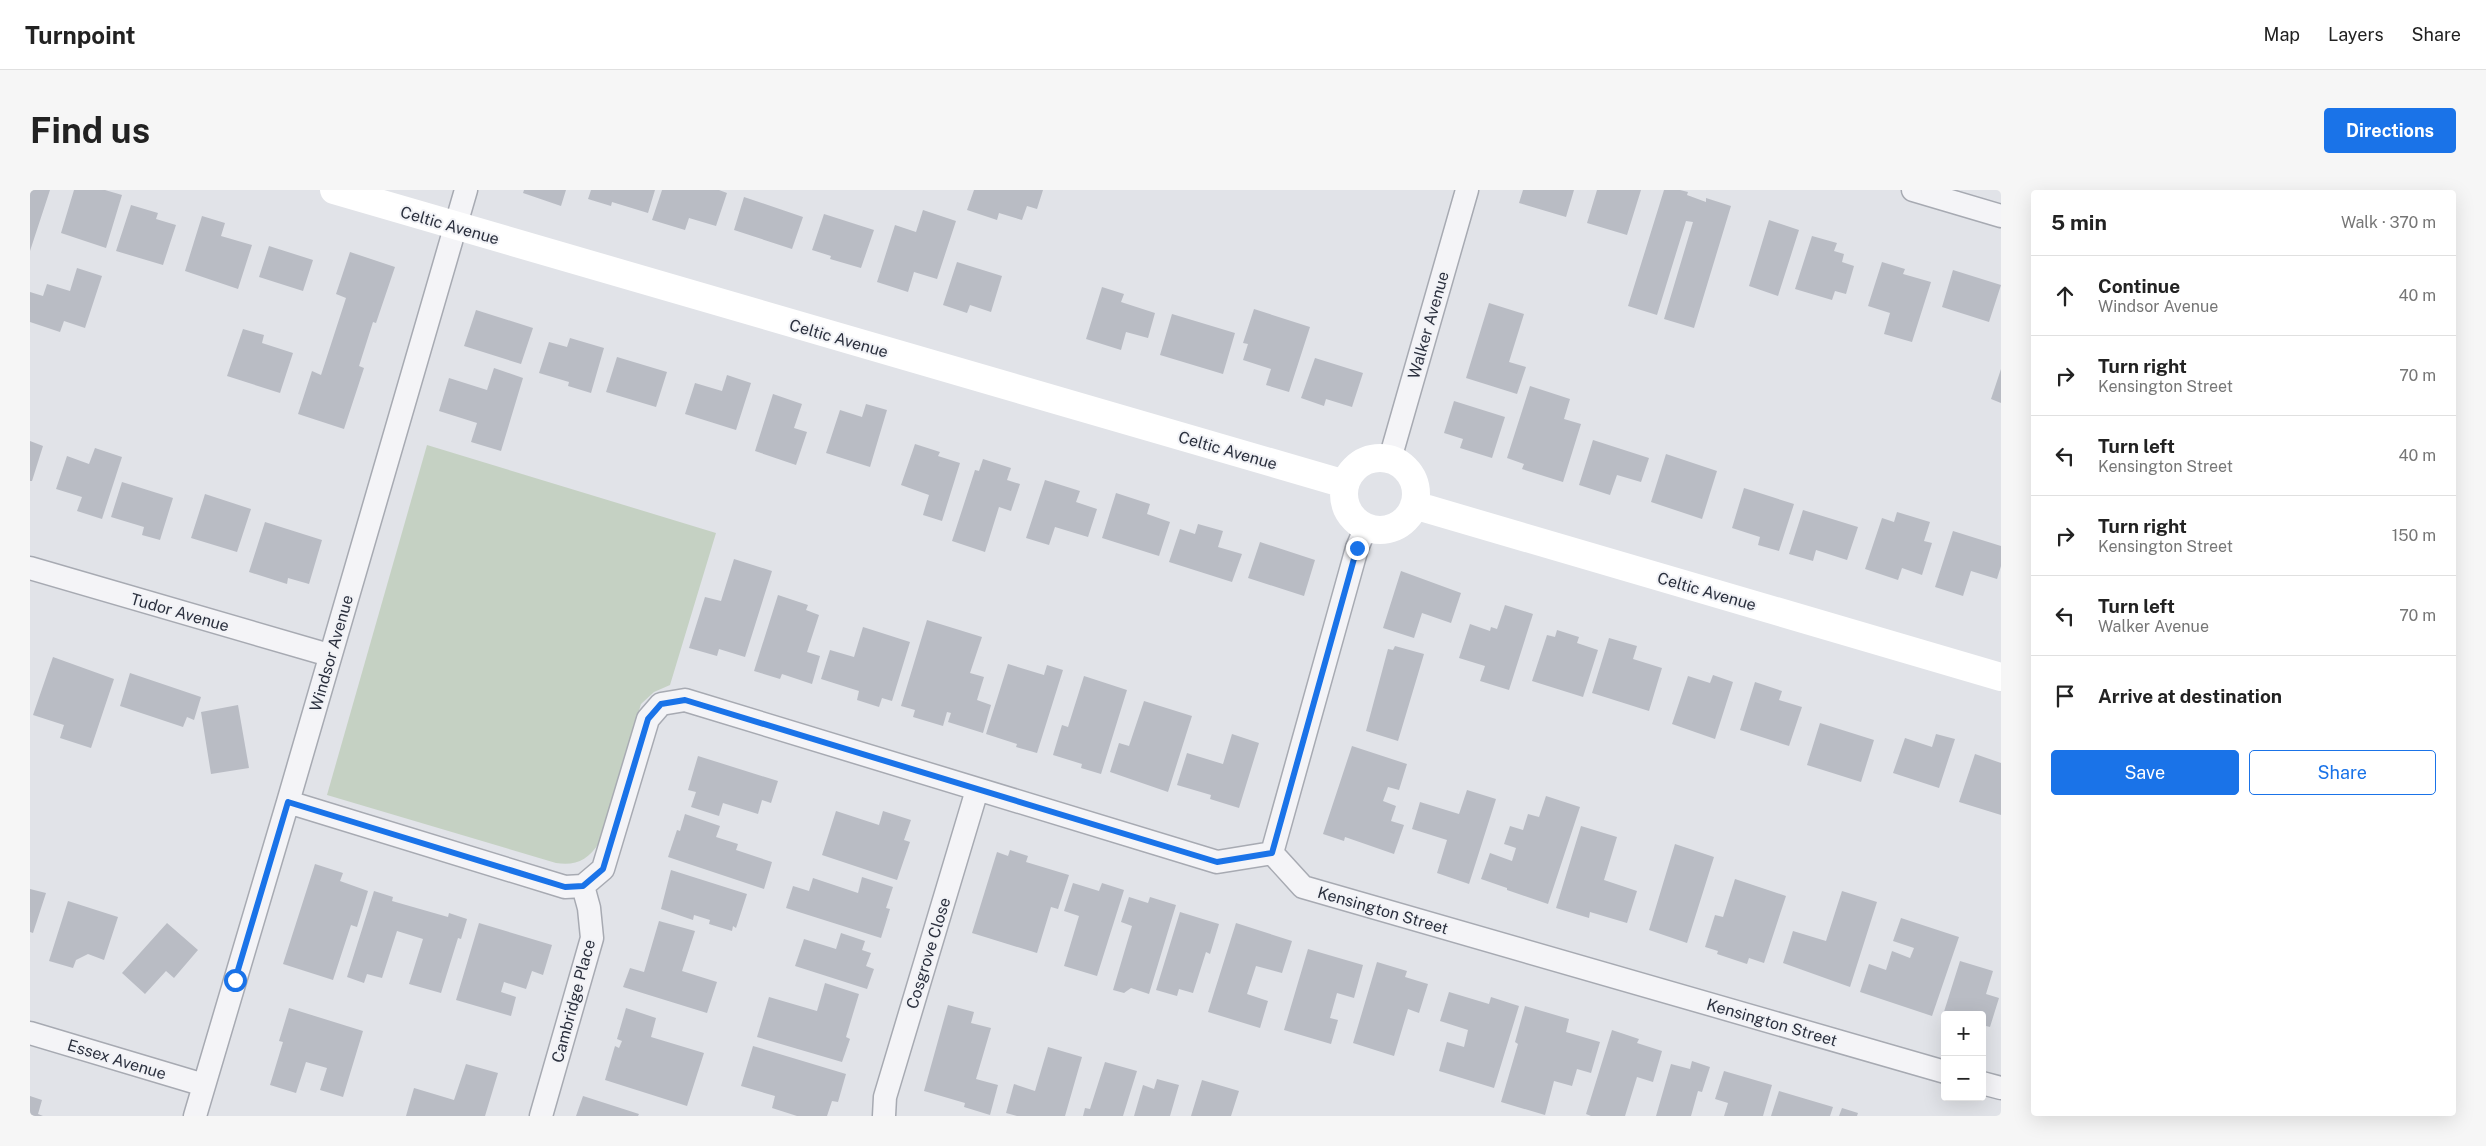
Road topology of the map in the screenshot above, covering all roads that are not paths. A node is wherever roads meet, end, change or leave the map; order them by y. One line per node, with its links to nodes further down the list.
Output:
1 (334, 190): 6 (street, Celtic Avenue)
2 (466, 190): 6 (street, Windsor Avenue)
3 (1467, 190): 7 (street, Walker Avenue)
4 (1913, 190): 5 (street)
5 (2001, 216)
6 (456, 227): 8 (street, Celtic Avenue); 12 (street, Windsor Avenue)
7 (1390, 459): 8 (street); 9 (street)
8 (1344, 484): 10 (street)
9 (1414, 505): 10 (street); 13 (street, Celtic Avenue)
10 (1366, 527): 16 (street)
11 (30, 568): 12 (street, Tudor Avenue)
12 (330, 655): 15 (street, Windsor Avenue)
13 (2001, 678)
14 (977, 790): 16 (street); 17 (street); 25 (street, Cosgrove Close)
15 (288, 802): 17 (street); 21 (street, Windsor Avenue)
16 (1272, 853): 19 (street, Kensington Street)
17 (583, 886): 24 (street, Cambridge Place)
18 (30, 1033): 21 (street, Essex Avenue)
19 (1941, 1071)
20 (1986, 1083): 22 (street)
21 (204, 1085): 23 (street, Windsor Avenue)
22 (2001, 1088)
23 (195, 1116)
24 (541, 1116)
25 (884, 1116)

